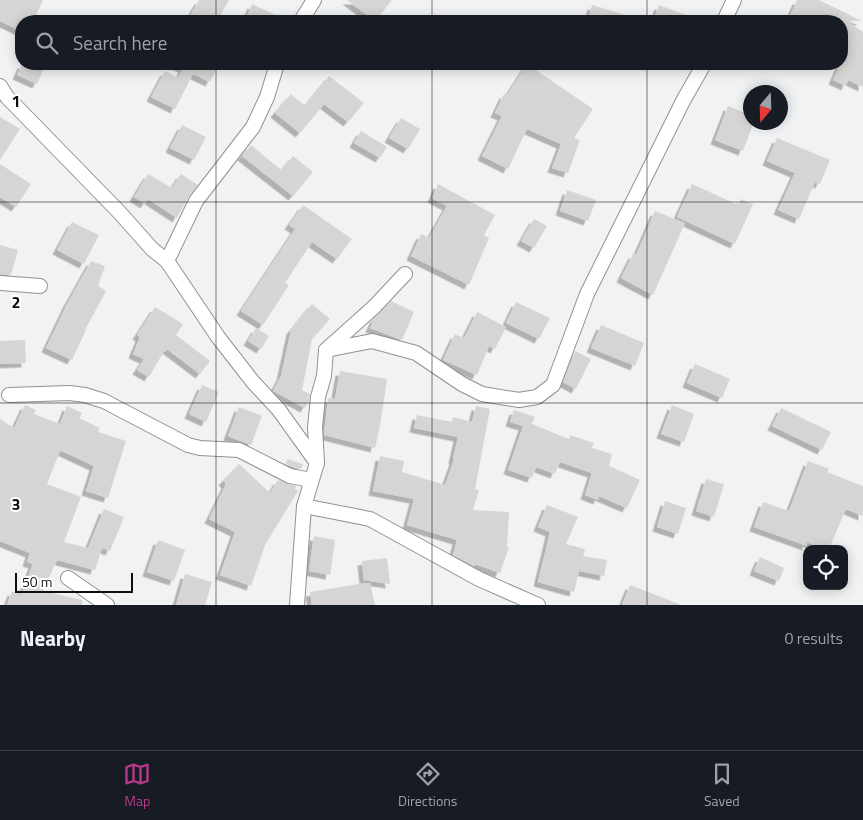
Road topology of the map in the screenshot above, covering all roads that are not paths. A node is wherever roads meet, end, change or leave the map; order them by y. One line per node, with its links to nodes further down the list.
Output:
1 (314, 0): 3 (street)
2 (734, 0): 4 (street)
3 (305, 15)
4 (727, 15)
5 (275, 70): 8 (street)
6 (701, 70): 12 (street)
7 (0, 86): 8 (street)
8 (167, 261): 14 (street)
9 (405, 274): 12 (street)
10 (0, 282): 11 (street)
11 (40, 286)
12 (326, 350): 14 (street)
13 (9, 395): 15 (street)
14 (317, 463): 15 (street)
15 (311, 480): 16 (street)
16 (304, 506): 19 (street); 20 (street)
17 (68, 578): 18 (street)
18 (107, 605)
19 (297, 605)
20 (538, 605)

